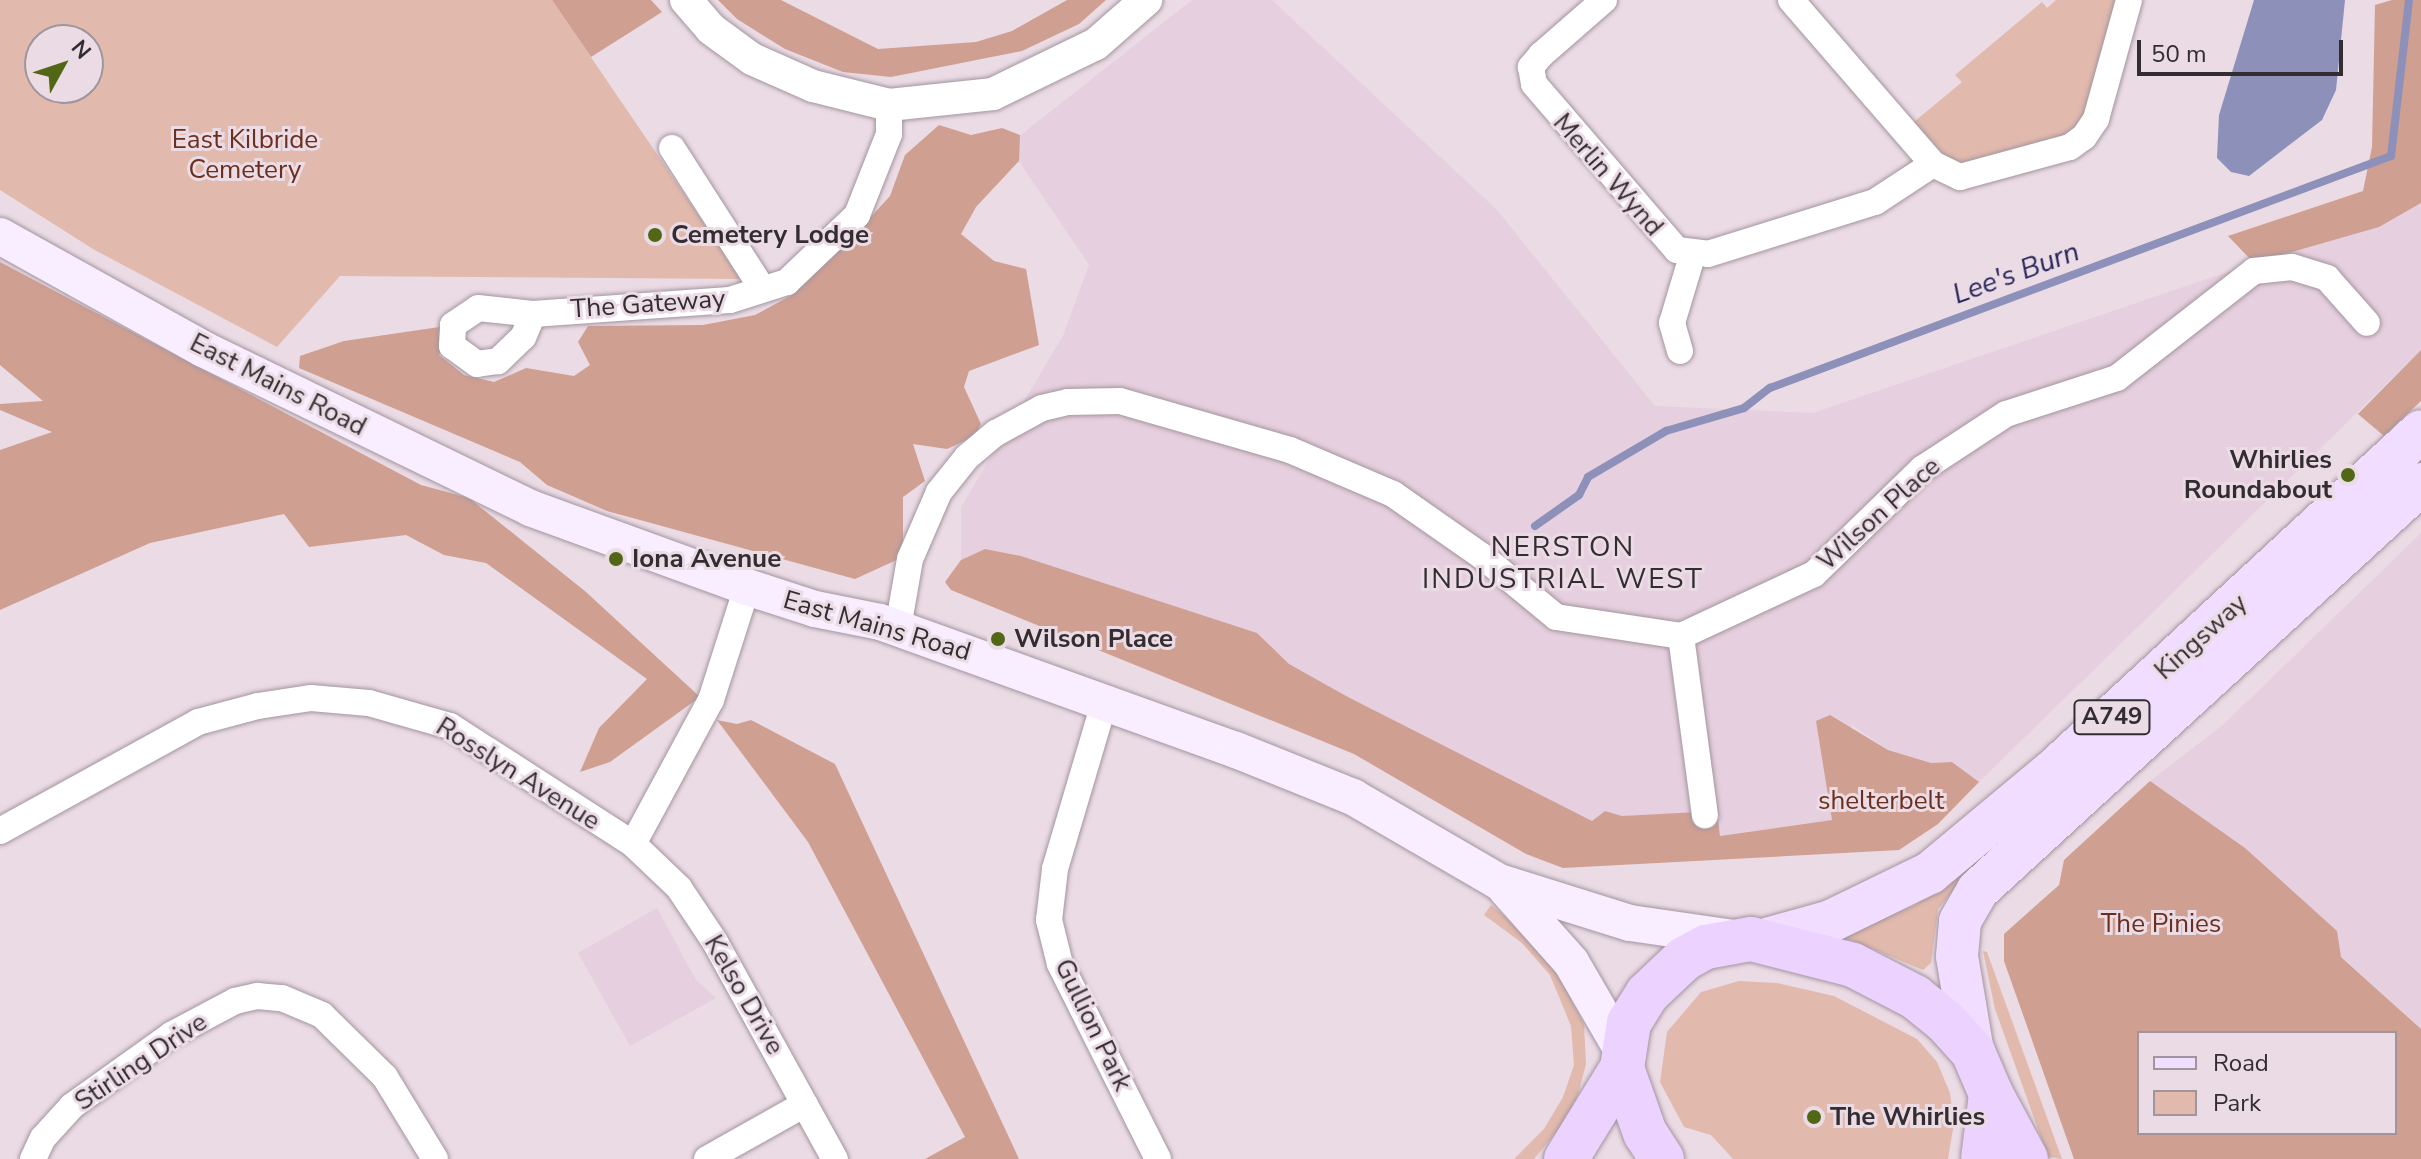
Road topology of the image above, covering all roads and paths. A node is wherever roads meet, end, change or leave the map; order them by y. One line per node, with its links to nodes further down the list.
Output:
1 (686, 0): 6 (street)
2 (1146, 0): 6 (street)
3 (1604, 0): 10 (street, Merlin Wynd)
4 (1791, 0): 8 (street)
5 (2129, 0): 8 (street)
6 (889, 105): 11 (street, The Gateway)
7 (672, 148): 11 (street)
8 (1933, 164): 10 (street, Merlin Wynd)
9 (0, 236): 17 (main road, East Mains Road)
10 (1693, 253): 14 (street)
11 (762, 288): 12 (street, The Gateway)
12 (533, 314)
13 (2367, 323): 19 (street, Wilson Place)
14 (1680, 351)
15 (2421, 431): 21 (main road, Kingsway / A749)
16 (2421, 484): 21 (main road, Kingsway / A749)
17 (747, 587): 18 (main road, East Mains Road); 24 (street)
18 (898, 628): 19 (street); 20 (main road, East Mains Road)
19 (1681, 636): 22 (street)
20 (1105, 700): 25 (main road, East Mains Road); 35 (street, Gullion Park)
21 (2069, 780): 26 (main road, Kingsway / A749); 27 (main road, Kingsway / A749)
22 (1705, 815)
23 (0, 831): 24 (street, Rosslyn Avenue)
24 (633, 844): 30 (street, Kelso Drive)
25 (1499, 882): 26 (main road, East Mains Road); 28 (main road, East Mains Road)
26 (1757, 940): 27 (highway); 28 (highway)
27 (1973, 1052): 29 (highway)
28 (1622, 1059): 36 (highway); 37 (highway)
29 (1991, 1094): 38 (highway); 39 (highway)
30 (805, 1104): 33 (street); 34 (street, Kelso Drive)
31 (33, 1159): 32 (street, Stirling Drive)
32 (435, 1159)
33 (707, 1159)
34 (835, 1159)
35 (1158, 1159)
36 (1566, 1159)
37 (1662, 1159)
38 (1983, 1159)
39 (2026, 1159)

